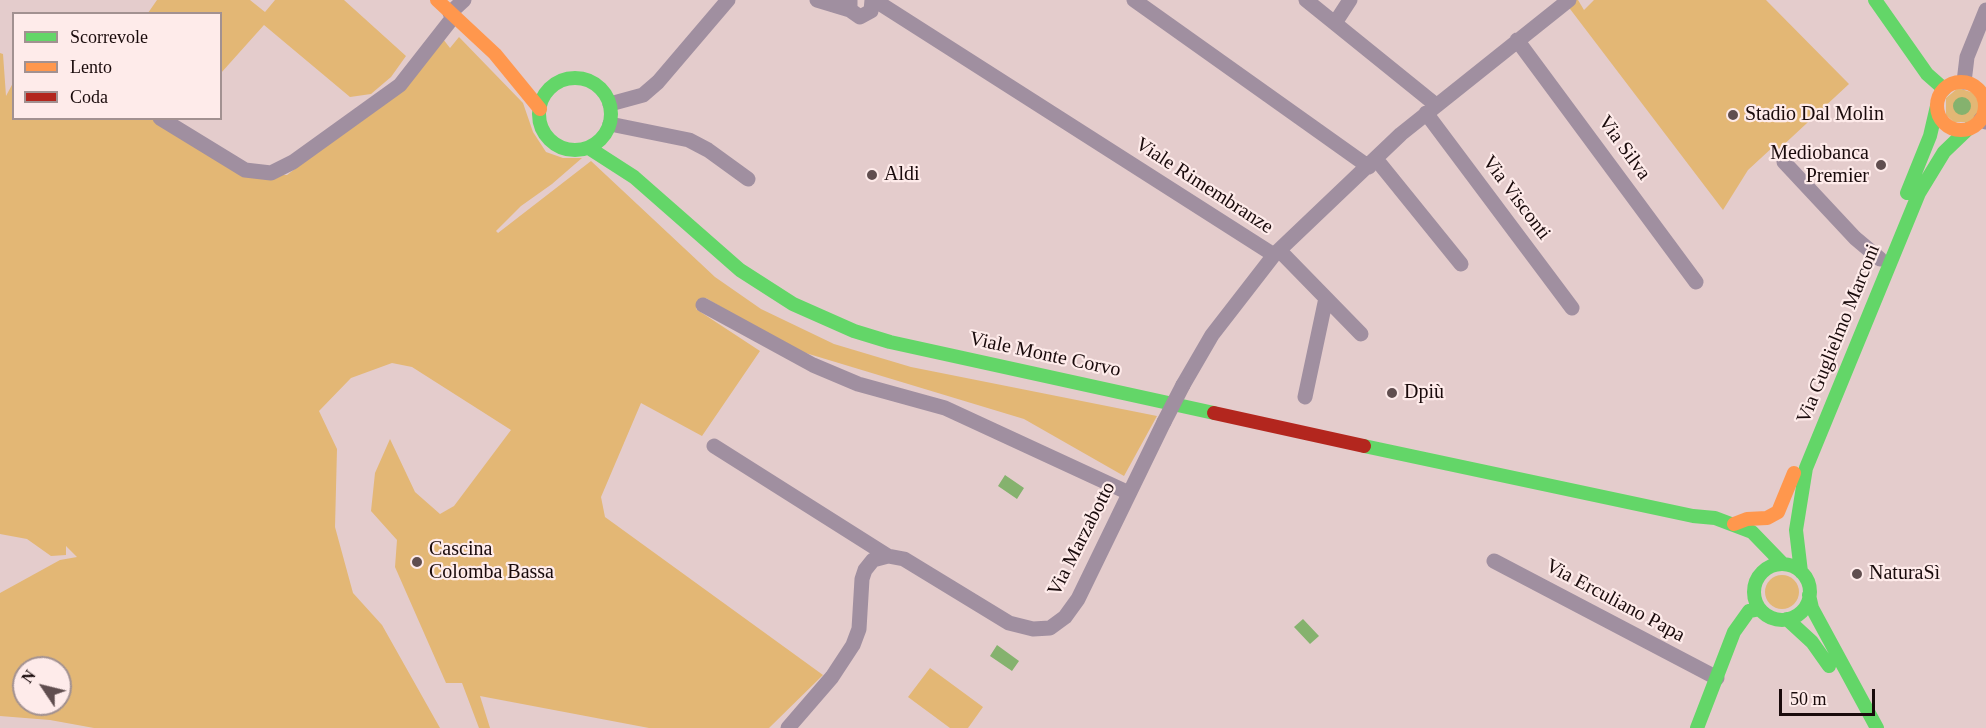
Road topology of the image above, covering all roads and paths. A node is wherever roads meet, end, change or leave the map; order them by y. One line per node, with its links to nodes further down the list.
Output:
1 (437, 0): 13 (main road)
2 (464, 0): 13 (street)
3 (728, 0): 20 (street)
4 (817, 0): 11 (street)
5 (1134, 0): 30 (street)
6 (1306, 0): 14 (street, Via Visconti)
7 (1350, 0): 14 (street)
8 (1569, 0): 15 (street, Viale Rimembranze)
9 (1875, 0): 19 (main road)
10 (873, 1): 11 (street); 33 (street, Viale Rimembranze)
11 (850, 5)
12 (1986, 10): 18 (street)
13 (452, 14): 16 (main road); 25 (street)
14 (1335, 23): 23 (street, Via Visconti)
15 (1517, 40): 23 (street, Viale Rimembranze); 36 (street, Via Silva)
16 (495, 54): 17 (main road); 22 (main road)
17 (524, 69)
18 (1975, 85): 19 (main road); 24 (main road, Via Guglielmo Marconi)
19 (1944, 89): 21 (main road, Via Guglielmo Marconi)
20 (610, 104): 22 (main road); 27 (main road)
21 (1937, 106): 26 (main road); 34 (main road, Via Guglielmo Marconi)
22 (540, 108): 28 (main road)
23 (1431, 109): 30 (street, Viale Rimembranze); 39 (street, Via Visconti)
24 (1985, 116): 26 (main road, Via Guglielmo Marconi)
25 (163, 120)
26 (1968, 129): 50 (main road, Via Guglielmo Marconi)
27 (607, 131): 28 (main road); 31 (main road, Viale Monte Corvo); 32 (street)
28 (589, 148): 31 (main road, Viale Monte Corvo)
29 (1784, 162): 34 (street)
30 (1373, 163): 33 (street, Viale Rimembranze); 35 (street)
31 (634, 177): 45 (main road, Viale Monte Corvo)
32 (748, 179)
33 (1277, 253): 37 (street); 44 (street, Via Marzabotto, bridge)
34 (1880, 259): 43 (main road, Via Guglielmo Marconi)
35 (1461, 264)
36 (1696, 282)
37 (1326, 298): 40 (street); 41 (street)
38 (703, 305): 44 (street)
39 (1572, 308)
40 (1361, 334)
41 (1305, 397)
42 (714, 446): 47 (street)
43 (1793, 475): 46 (main road, Via Guglielmo Marconi); 49 (main road, Via Guglielmo Marconi)
44 (1129, 493): 47 (street, Via Marzabotto)
45 (1693, 516): 46 (main road); 51 (main road)
46 (1734, 524): 49 (main road)
47 (888, 556): 56 (street)
48 (1494, 561): 55 (street, Via Erculiano Papa)
49 (1783, 564): 50 (main road); 51 (main road)
50 (1802, 572): 52 (main road, Via Guglielmo Marconi)
51 (1760, 575): 53 (main road)
52 (1809, 595): 54 (main road); 59 (main road, Via Guglielmo Marconi)
53 (1760, 609): 54 (main road); 55 (main road)
54 (1787, 619): 58 (main road)
55 (1717, 678): 57 (main road)
56 (788, 728)
57 (1697, 728)
58 (1864, 728)
59 (1877, 728)

